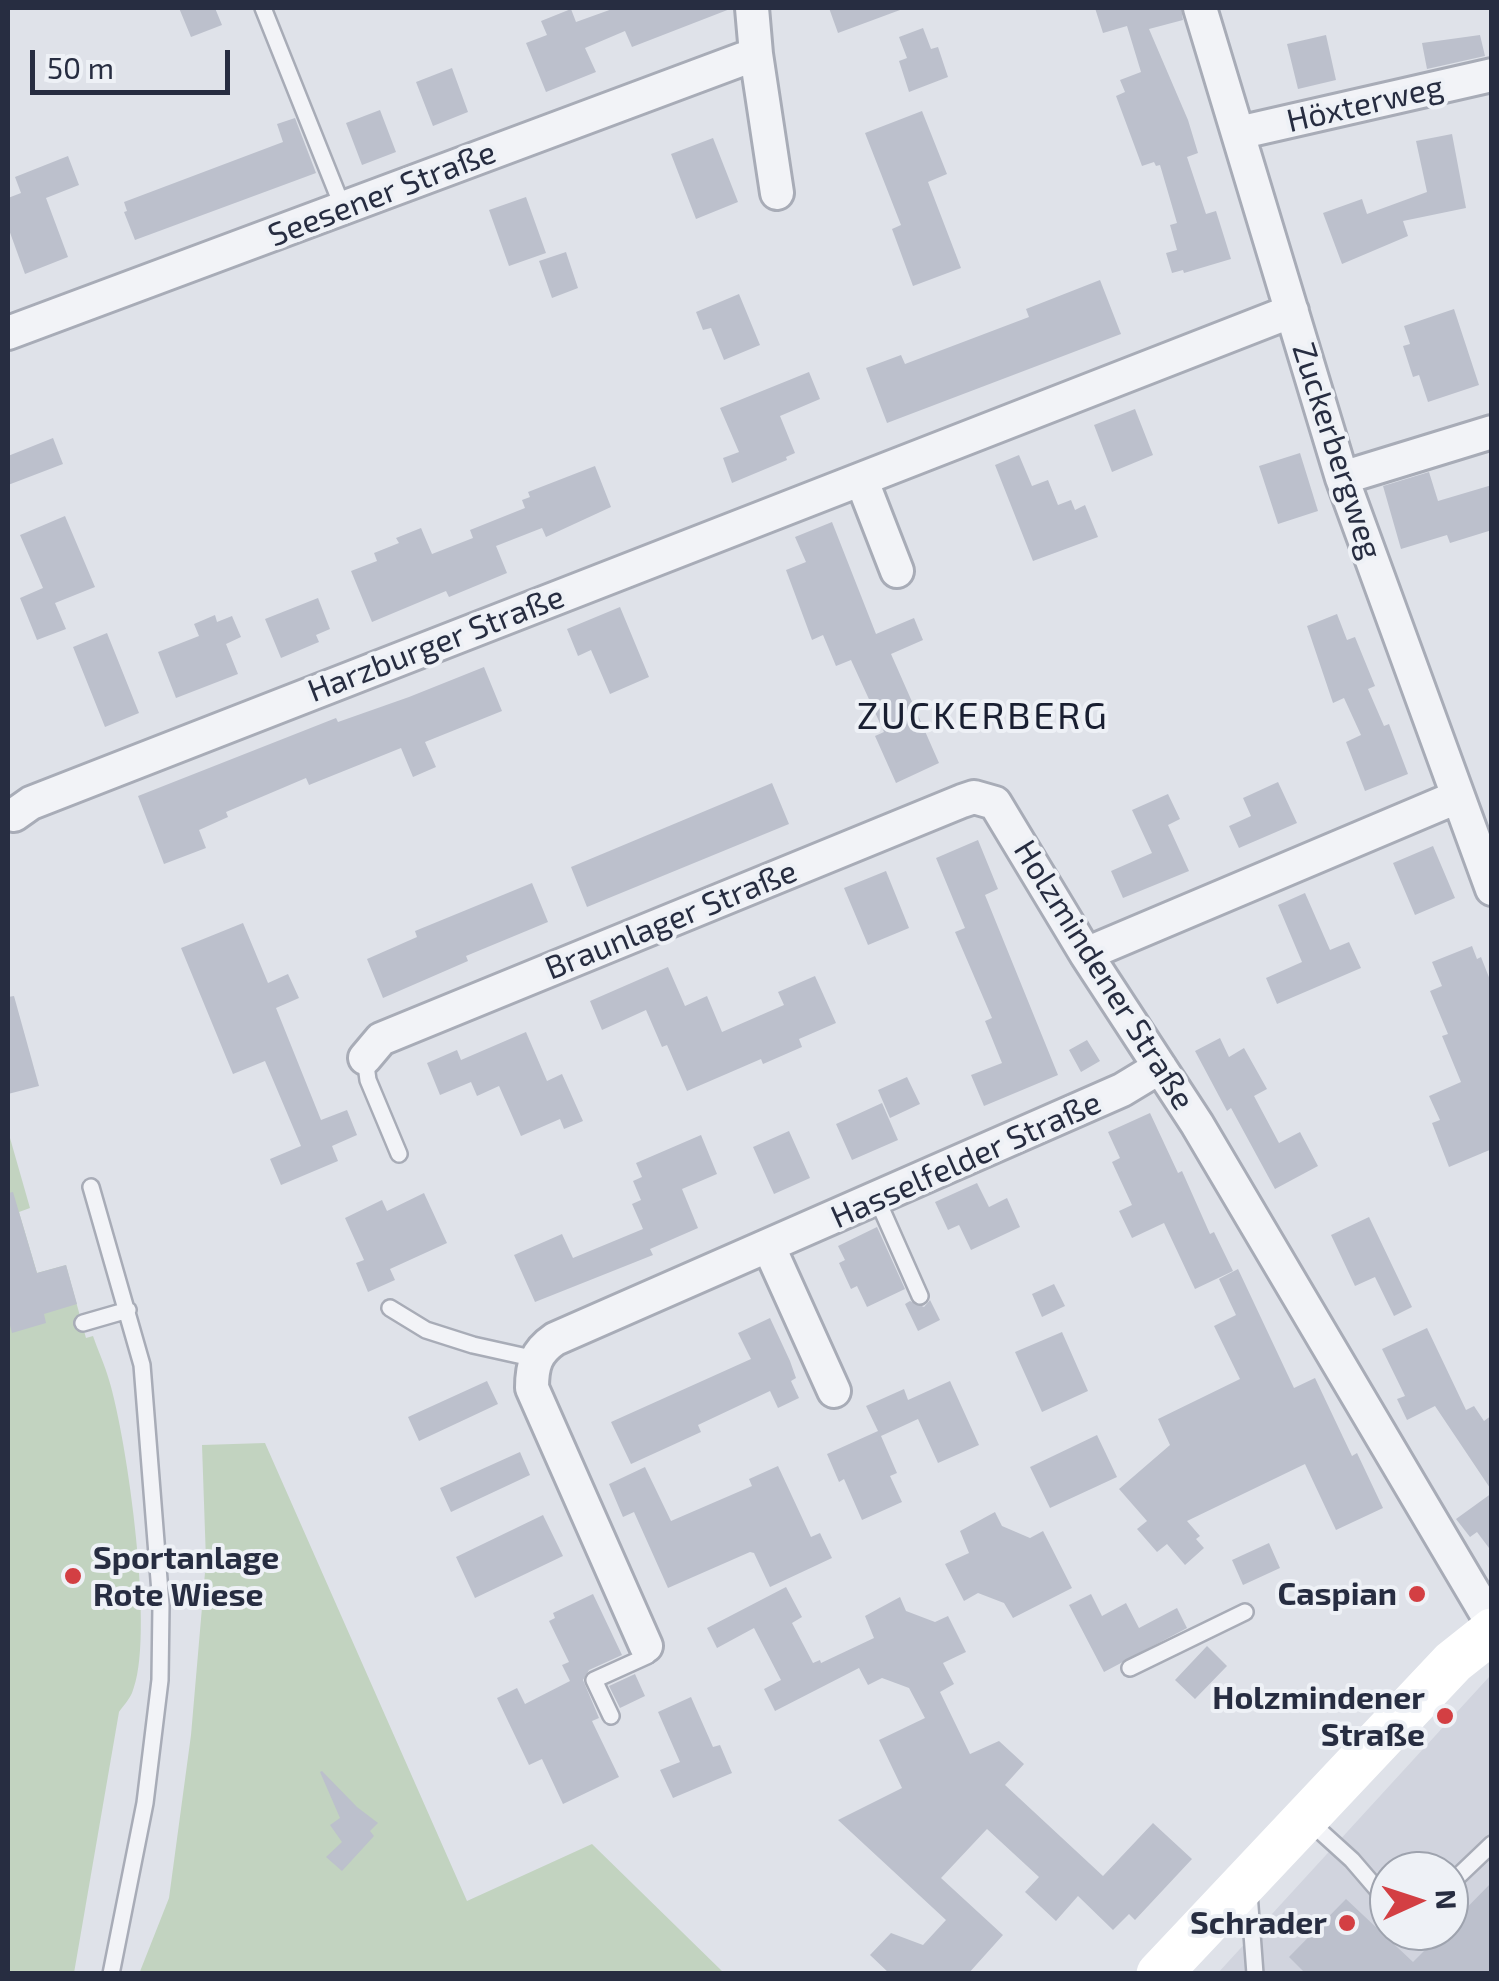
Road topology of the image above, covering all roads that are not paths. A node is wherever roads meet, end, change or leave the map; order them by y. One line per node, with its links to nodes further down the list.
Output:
1 (263, 8): 8 (lane)
2 (752, 8): 4 (street)
3 (1200, 8): 6 (street, Zuckerbergweg)
4 (756, 54): 7 (street); 8 (street, Seesener Straße)
5 (1492, 75): 6 (street, Höxterweg)
6 (1238, 134): 9 (street, Zuckerbergweg)
7 (777, 193)
8 (343, 208): 10 (street, Seesener Straße)
9 (1292, 311): 12 (street, Zuckerbergweg); 13 (street, Harzburger Straße)
10 (8, 333)
11 (1492, 432): 12 (street)
12 (1342, 478): 15 (street, Zuckerbergweg)
13 (862, 481): 14 (street); 17 (street, Harzburger Straße)
14 (898, 570)
15 (1456, 797): 18 (street, Zuckerbergweg); 19 (street)
16 (985, 798): 19 (street, Holzmindener Straße); 20 (street, Braunlager Straße)
17 (14, 815)
18 (1492, 889)
19 (1086, 954): 21 (street, Holzmindener Straße)
20 (365, 1058): 22 (lane)
21 (1160, 1067): 24 (street, Hasselfelder Straße); 33 (street, Holzmindener Straße)
22 (399, 1154)
23 (91, 1187): 28 (lane)
24 (878, 1199): 25 (street, Hasselfelder Straße); 26 (lane)
25 (769, 1247): 30 (street, Hasselfelder Straße); 31 (street)
26 (920, 1296)
27 (390, 1308): 30 (lane)
28 (128, 1310): 29 (lane); 43 (lane)
29 (83, 1324)
30 (536, 1358): 35 (street)
31 (834, 1391)
32 (1245, 1612): 36 (lane)
33 (1492, 1624)
34 (1492, 1631): 38 (main road)
35 (646, 1646): 37 (lane)
36 (1130, 1668)
37 (611, 1716)
38 (1306, 1819): 41 (main road); 42 (lane)
39 (1492, 1844): 40 (lane)
40 (1469, 1866)
41 (1248, 1880): 44 (main road); 45 (lane)
42 (1369, 1880)
43 (110, 1974)
44 (1159, 1974)
45 (1254, 1974)

